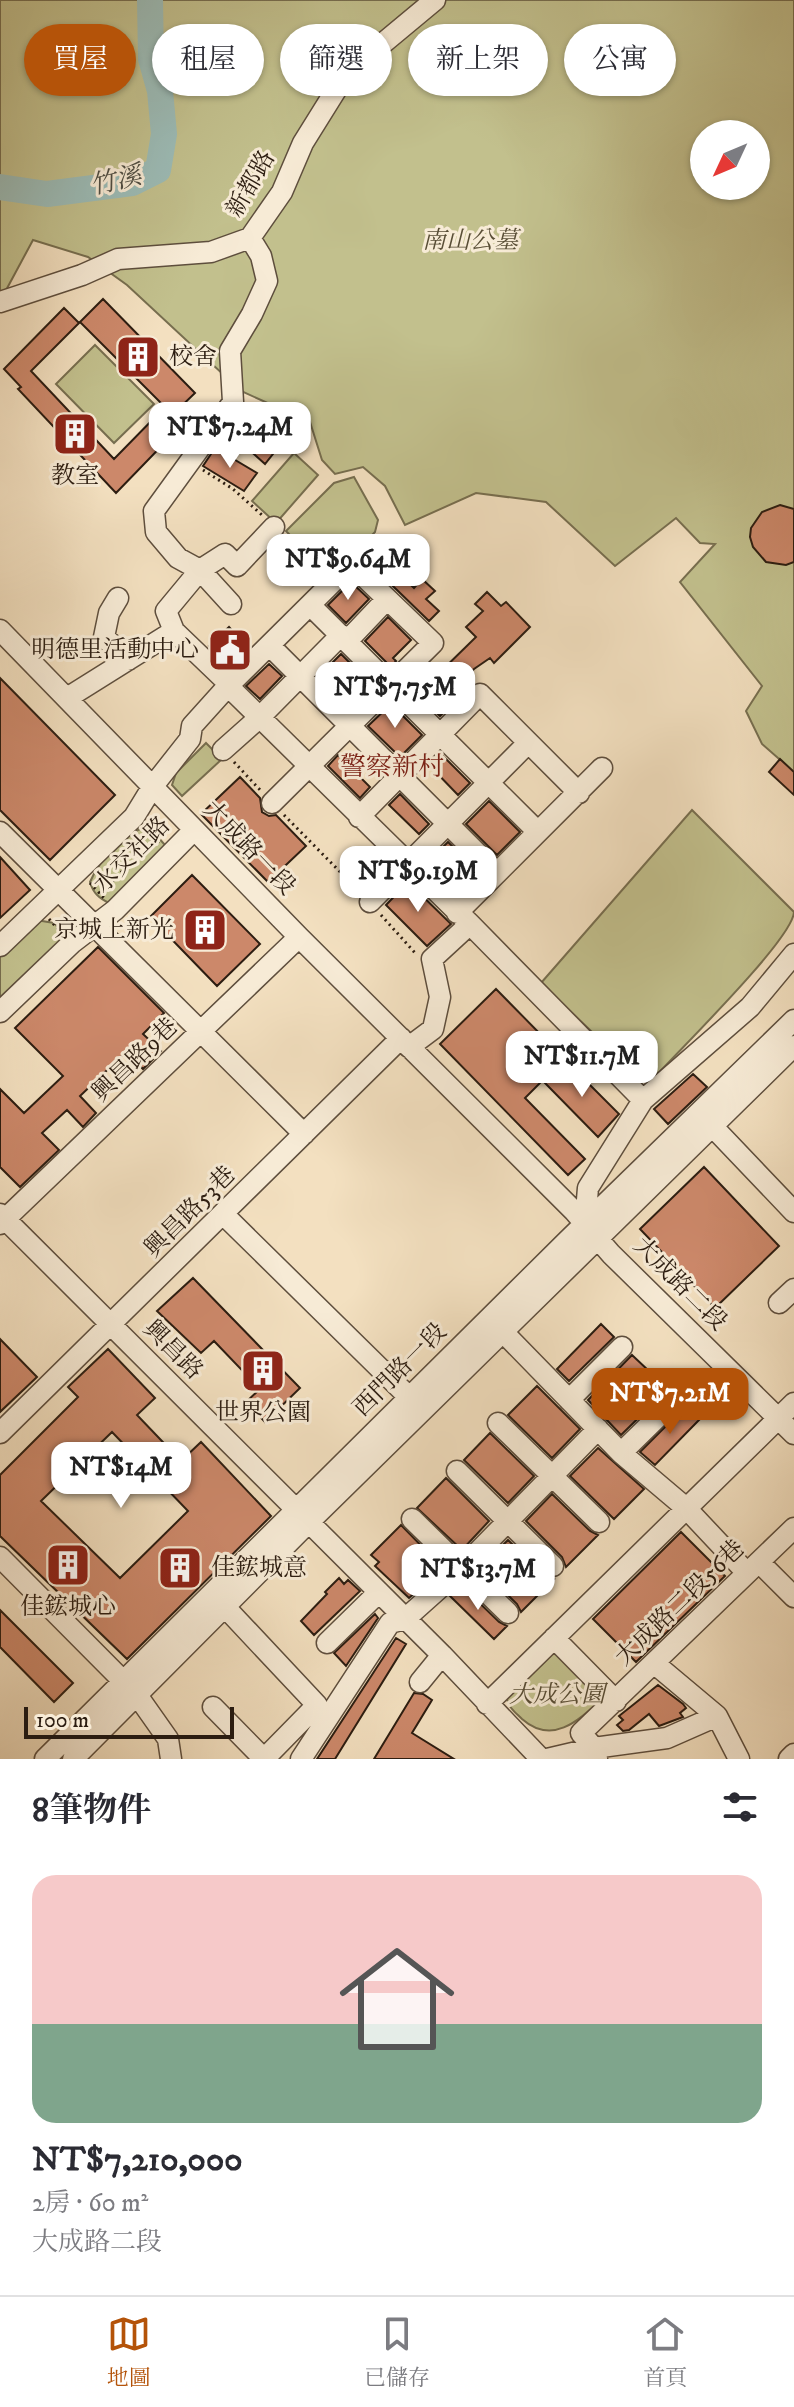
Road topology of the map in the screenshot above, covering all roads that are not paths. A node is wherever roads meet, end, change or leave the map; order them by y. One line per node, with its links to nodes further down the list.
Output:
1 (435, 0): 2 (street, 新都路)
2 (250, 238): 3 (street, 新都路); 5 (street)
3 (0, 302)
4 (274, 527): 5 (street)
5 (200, 570): 8 (street); 11 (street)
6 (118, 598): 14 (street)
7 (387, 599): 9 (street, 水交社路); 12 (street); 17 (street)
8 (231, 604)
9 (310, 605): 12 (street); 13 (street, 水交社路)
10 (0, 630): 18 (street, 大成路一段)
11 (174, 631): 14 (street); 16 (street)
12 (341, 635): 15 (street); 17 (street)
13 (270, 646): 15 (street); 16 (street, 水交社路)
14 (128, 660): 18 (street)
15 (300, 677): 19 (street); 20 (street)
16 (225, 682): 19 (street); 28 (street, 水交社路)
17 (391, 686): 20 (street); 21 (street)
18 (67, 698): 28 (street, 大成路一段)
19 (259, 718): 23 (street); 24 (street)
20 (350, 727): 24 (street); 26 (street)
21 (439, 736): 22 (street); 26 (street); 27 (street)
22 (528, 743): 27 (street); 29 (street)
23 (223, 750)
24 (309, 767): 30 (street); 31 (street)
25 (602, 768): 29 (street)
26 (400, 777): 31 (street); 32 (street)
27 (489, 784): 32 (street); 35 (street)
28 (153, 786): 33 (street, 大成路一段); 38 (street, 水交社路)
29 (579, 793): 35 (street)
30 (272, 803)
31 (359, 817): 36 (street)
32 (448, 824): 36 (street); 37 (street)
33 (194, 830): 41 (street, 水交社路); 42 (street, 大成路一段)
34 (0, 832): 38 (street)
35 (538, 832): 37 (street)
36 (407, 865): 39 (street); 40 (street)
37 (497, 873): 40 (street)
38 (58, 891): 41 (street); 43 (street, 水交社路)
39 (370, 902)
40 (463, 919): 48 (street, 興昌路53巷); 50 (street)
41 (96, 927): 45 (street, 水交社路); 47 (street)
42 (299, 937): 47 (street, 興昌路9巷); 48 (street, 大成路一段)
43 (0, 946)
44 (794, 954): 50 (street)
45 (0, 1012)
46 (794, 1020): 56 (street, 西門路一段)
47 (201, 1032): 52 (street); 55 (street, 興昌路9巷)
48 (405, 1042): 52 (street, 興昌路53巷); 56 (street, 大成路一段)
49 (794, 1046): 51 (street, 西門路一段)
50 (643, 1100): 56 (street)
51 (713, 1127): 53 (street); 56 (street, 西門路一段)
52 (304, 1134): 54 (street, 興昌路53巷)
53 (794, 1212)
54 (224, 1215): 57 (street, 興昌路53巷); 60 (street)
55 (2, 1219): 57 (street, 興昌路)
56 (592, 1230): 58 (street, 西門路一段); 60 (street, 西門路一段); 64 (street, 大成路二段)
57 (112, 1325): 67 (street, 興昌路53巷); 73 (street, 興昌路)
58 (503, 1332): 61 (street); 73 (street, 西門路一段)
59 (622, 1347): 61 (street)
60 (410, 1398): 73 (street, 西門路一段)
61 (569, 1400): 66 (street)
62 (673, 1402): 69 (street)
63 (794, 1403): 64 (street)
64 (778, 1417): 68 (street, 大成路二段); 72 (street)
65 (498, 1423): 71 (street)
66 (598, 1429): 69 (street); 71 (street)
67 (0, 1433)
68 (794, 1434)
69 (621, 1453): 72 (street)
70 (457, 1471): 75 (street)
71 (552, 1476): 75 (street); 76 (street)
72 (686, 1508): 81 (street); 87 (street)
73 (303, 1516): 82 (street, 興昌路); 84 (street, 西門路一段); 92 (street, 西門路一段)
74 (412, 1519): 80 (street)
75 (508, 1521): 79 (street); 80 (street)
76 (599, 1522)
77 (794, 1528): 81 (street, 大成路二段56巷)
78 (0, 1557): 92 (street)
79 (553, 1566)
80 (462, 1568): 85 (street); 86 (street)
81 (753, 1568): 83 (street); 90 (street, 大成路二段56巷)
82 (379, 1592): 86 (street, 興昌路); 88 (street)
83 (794, 1597)
84 (225, 1607): 92 (street, 西門路一段); 95 (street)
85 (508, 1613)
86 (405, 1619): 89 (street, 興昌路); 102 (street)
87 (554, 1638): 93 (street); 94 (street)
88 (327, 1643)
89 (442, 1655): 91 (street); 94 (street, 興昌路)
90 (655, 1664): 93 (street, 大成路二段56巷); 96 (street)
91 (420, 1682)
92 (130, 1688): 99 (street, 西門路一段); 100 (street, 西門路一段); 101 (street)
93 (616, 1701): 97 (street, 大成路二段56巷)
94 (487, 1704): 103 (street, 興昌路)
95 (213, 1707)
96 (717, 1716): 97 (street); 105 (street)
97 (595, 1754): 104 (street)
98 (794, 1754): 106 (street)
99 (45, 1759)
100 (73, 1759)
101 (171, 1759)
102 (301, 1759)
103 (541, 1759)
104 (547, 1759)
105 (739, 1759)
106 (789, 1759)

